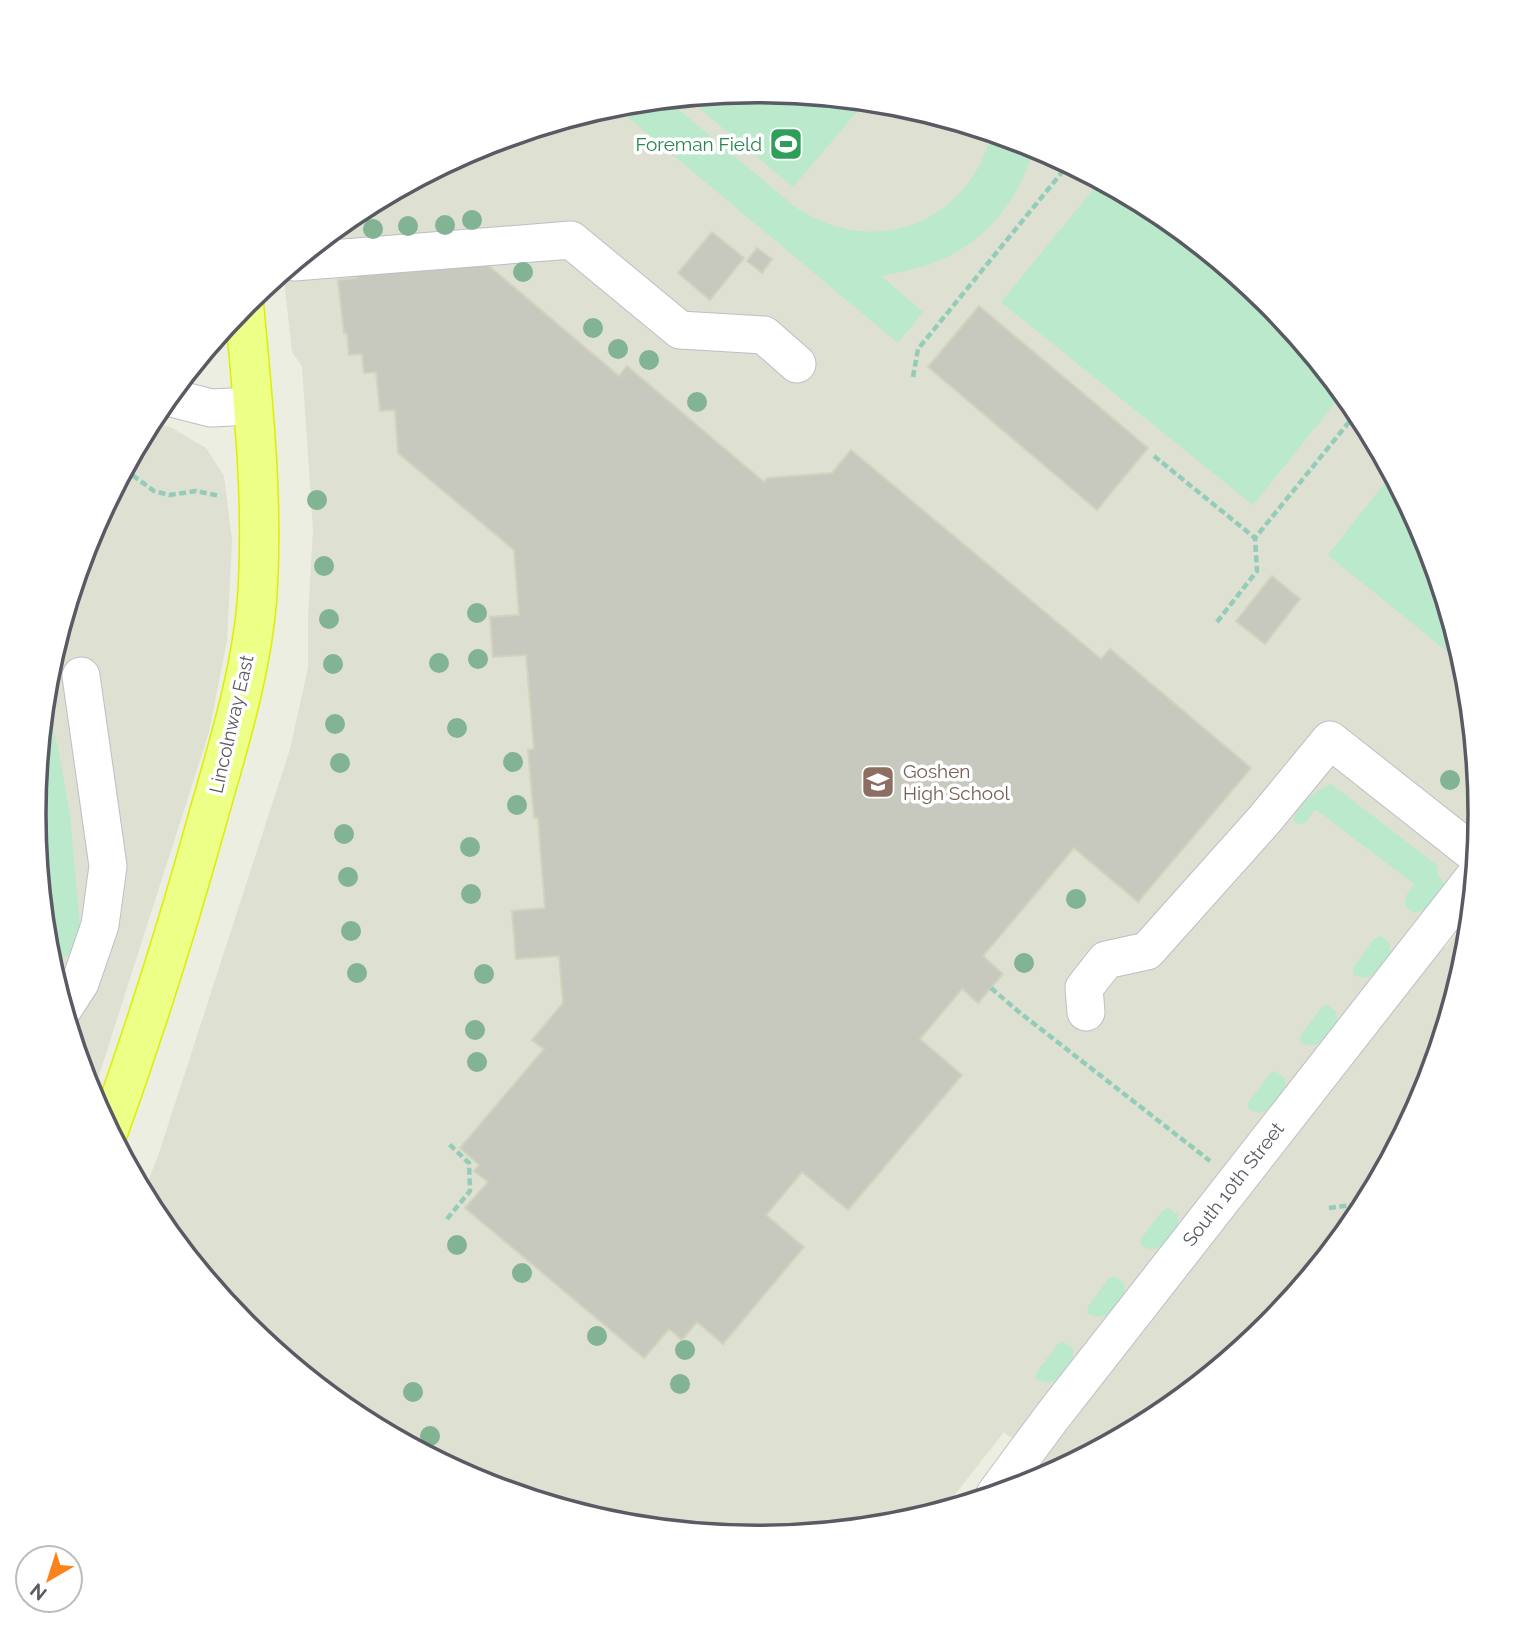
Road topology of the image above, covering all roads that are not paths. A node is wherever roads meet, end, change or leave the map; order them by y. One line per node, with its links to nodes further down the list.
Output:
1 (311, 261): 3 (street)
2 (245, 320): 5 (highway, Lincolnway East)
3 (797, 364)
4 (179, 400): 5 (street)
5 (253, 406): 11 (highway, Lincolnway East)
6 (81, 676): 9 (street)
7 (1467, 848): 10 (street)
8 (1464, 890): 12 (street, South 10th Street)
9 (70, 998)
10 (1086, 1012)
11 (114, 1117)
12 (1005, 1480)

